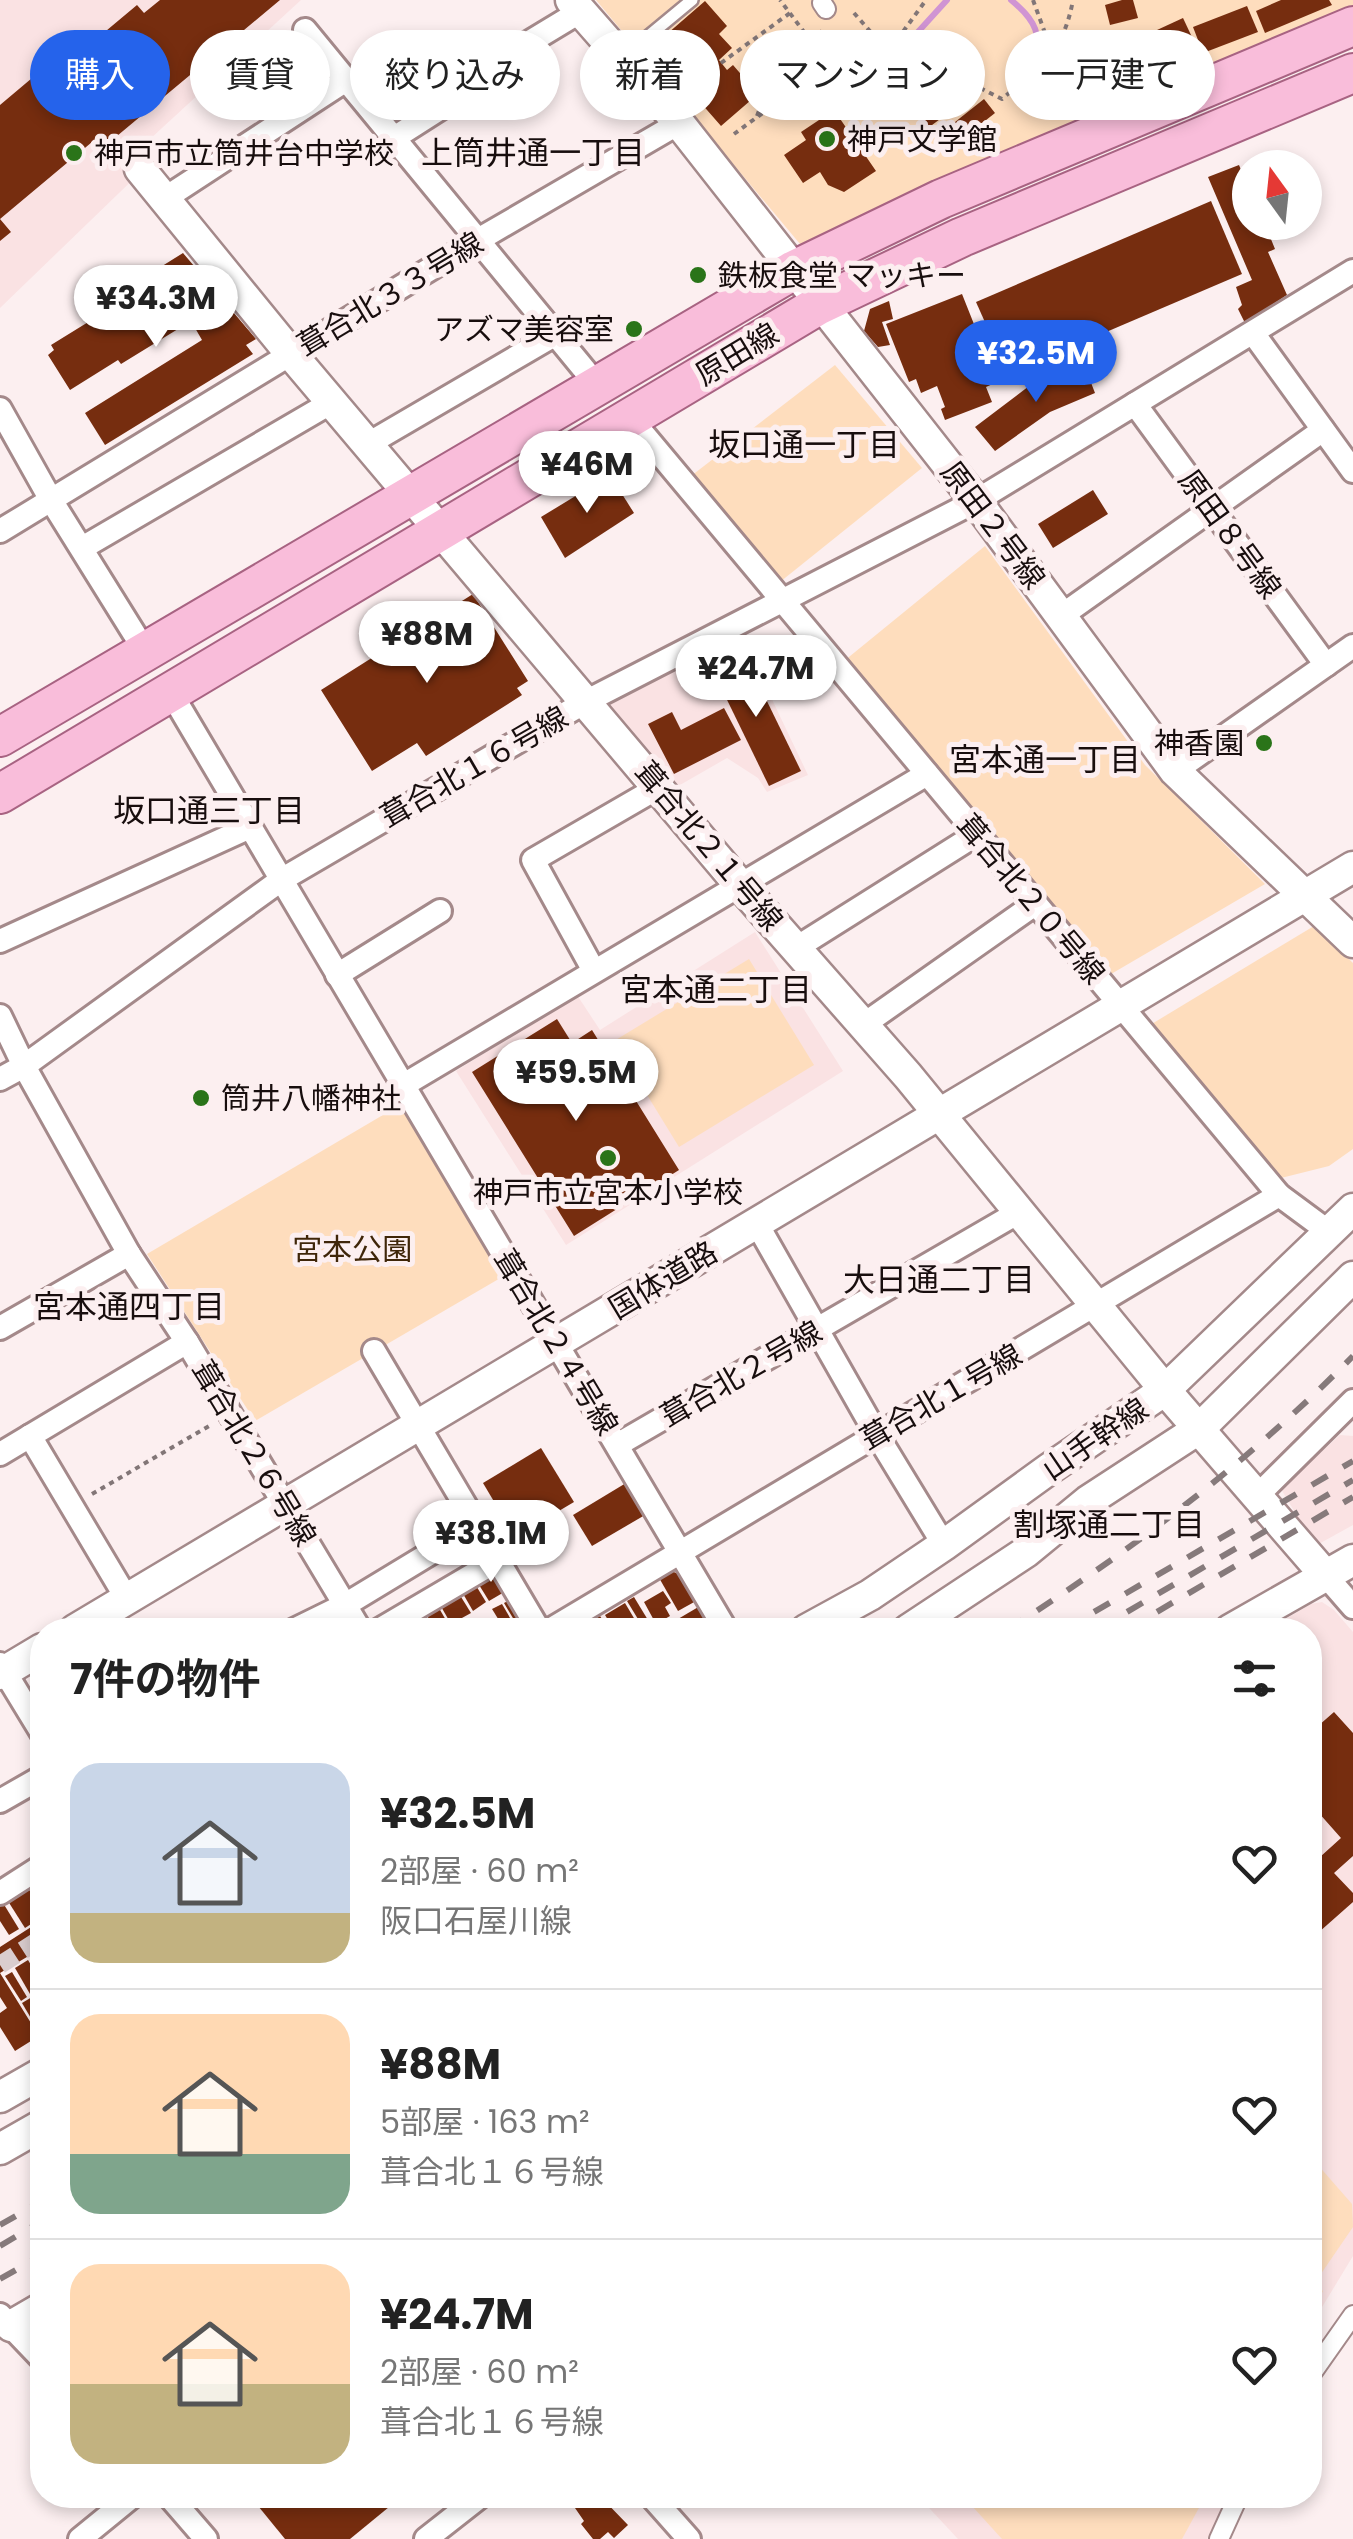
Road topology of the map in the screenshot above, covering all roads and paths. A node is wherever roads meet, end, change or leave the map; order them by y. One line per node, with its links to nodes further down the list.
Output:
1 (692, 0): 11 (lane)
2 (780, 0): 7 (path)
3 (926, 0): 14 (path)
4 (1033, 0): 15 (path)
5 (1072, 0): 16 (path)
6 (576, 6): 10 (street, 原田２号線); 25 (street)
7 (790, 13): 12 (path); 18 (path)
8 (854, 14): 13 (path, bridge)
9 (1353, 26): 29 (main road, 原田線)
10 (597, 30)
11 (656, 30)
12 (803, 30)
13 (868, 30)
14 (904, 30)
15 (1043, 30)
16 (1064, 30)
17 (330, 61): 20 (street)
18 (722, 63)
19 (1353, 73): 31 (main road, 原田線)
20 (346, 80): 25 (street); 27 (street)
21 (676, 120): 23 (street, 原田２号線)
22 (752, 120): 24 (path)
23 (679, 123): 28 (street, 葺合北３３号線); 29 (street, 原田２号線)
24 (734, 134)
25 (394, 138): 28 (street)
26 (140, 169): 27 (street, 葺合北２１号線)
27 (164, 198): 34 (street, 葺合北２１号線)
28 (478, 240): 32 (street); 34 (street, 葺合北３３号線)
29 (794, 270): 31 (street, 原田２号線); 35 (main road, 原田線)
30 (1353, 272): 33 (street, 葺合北１６号線)
31 (819, 305): 39 (main road, 原田線); 45 (street, 原田２号線)
32 (556, 334): 35 (street); 41 (street)
33 (1253, 334): 37 (street, 葺合北１６号線); 40 (street)
34 (292, 354): 36 (street, 葺合北２１号線); 44 (street, 葺合北３３号線)
35 (598, 385): 43 (main road, 原田線)
36 (332, 402): 41 (street, 葺合北２１号線); 49 (street)
37 (1135, 404): 45 (street, 葺合北１６号線); 46 (street, 原田８号線)
38 (0, 409): 44 (street)
39 (630, 418): 47 (main road, 原田線); 50 (street, 葺合北２０号線)
40 (1323, 430): 42 (street); 46 (street)
41 (368, 444): 43 (street, 葺合北２１号線)
42 (1353, 472)
43 (410, 495): 47 (street, 葺合北２１号線); 53 (main road, 原田線)
44 (52, 500): 48 (street, 葺合北３３号線); 49 (street)
45 (976, 500): 50 (street, 葺合北１６号線); 51 (street, 原田２号線)
46 (1213, 511): 51 (street); 54 (street, 原田８号線)
47 (440, 529): 55 (main road, 原田線); 56 (street, 葺合北２１号線)
48 (0, 530)
49 (82, 548): 53 (street)
50 (780, 601): 56 (street, 葺合北１６号線); 59 (street, 葺合北２０号線)
51 (1061, 616): 58 (street, 原田２号線)
52 (1353, 646): 54 (street)
53 (145, 650): 57 (main road, 原田線)
54 (1326, 665): 58 (street)
55 (171, 693): 61 (main road, 原田線); 62 (street, 葺合北２４号線)
56 (587, 701): 60 (street, 葺合北２１号線); 65 (street, 葺合北１６号線)
57 (0, 737)
58 (1175, 771): 67 (street, 原田２号線)
59 (926, 774): 63 (street, 葺合北２０号線); 66 (street)
60 (659, 787): 66 (street, 葺合北２１号線); 73 (street)
61 (0, 794)
62 (250, 828): 65 (street, 葺合北２４号線); 70 (street)
63 (977, 834): 68 (street, 葺合北２０号線); 72 (street)
64 (1353, 867): 67 (street, 国体道路)
65 (281, 880): 74 (street, 葺合北２４号線); 78 (street, 葺合北１６号線)
66 (740, 884): 72 (street, 葺合北２１号線); 73 (street)
67 (1303, 897): 71 (street, 原田２号線); 75 (street, 国体道路)
68 (1035, 904): 75 (street, 葺合北２０号線); 77 (street)
69 (440, 911): 74 (street)
70 (0, 942)
71 (1353, 942)
72 (796, 948): 77 (street, 葺合北２１号線)
73 (594, 971): 80 (street)
74 (337, 975): 80 (street, 葺合北２４号線)
75 (1122, 1008): 81 (street, 国体道路); 82 (street, 葺合北２０号線)
76 (0, 1016): 78 (street, 葺合北２６号線)
77 (863, 1025): 81 (street, 葺合北２１号線)
78 (24, 1066): 79 (street, 葺合北１６号線); 87 (street, 葺合北２６号線)
79 (0, 1079)
80 (402, 1086): 93 (street, 葺合北２４号線)
81 (940, 1114): 84 (street, 葺合北２１号線); 85 (street, 国体道路)
82 (1279, 1195): 86 (street); 89 (street, 葺合北１号線)
83 (1353, 1209): 86 (street, 山手幹線)
84 (1020, 1212): 89 (street, 葺合北２１号線); 91 (street, 葺合北２号線)
85 (756, 1224): 91 (street); 93 (street, 国体道路)
86 (1329, 1232): 95 (street, 山手幹線)
87 (129, 1254): 90 (street); 92 (street, 葺合北２６号線)
88 (1353, 1277): 99 (street, 山手幹線)
89 (1096, 1306): 95 (street, 葺合北２１号線); 100 (street, 葺合北１号線)
90 (0, 1328)
91 (818, 1330): 100 (street); 102 (street, 葺合北２号線)
92 (187, 1342): 97 (street, 葺合北２６号線); 101 (street)
93 (556, 1343): 98 (street, 国体道路); 102 (street, 葺合北２４号線)
94 (374, 1351): 98 (street)
95 (1165, 1390): 99 (street, 葺合北２１号線); 108 (street, 山手幹線)
96 (1350, 1408): 104 (street)
97 (231, 1414): 105 (path); 106 (street, 葺合北２６号線)
98 (419, 1426): 106 (street, 国体道路); 107 (street)
99 (1200, 1428): 104 (street, 葺合北２１号線); 124 (street, 山手幹線)
100 (877, 1435): 108 (street); 109 (street, 葺合北１号線)
101 (30, 1436): 103 (street); 105 (street)
102 (618, 1446): 109 (street, 葺合北２４号線)
103 (0, 1454)
104 (1258, 1496): 112 (street, 葺合北２１号線)
105 (72, 1506): 113 (street)
106 (287, 1506): 113 (street, 国体道路); 114 (street, 葺合北２６号線)
107 (477, 1525): 110 (street); 114 (street)
108 (944, 1545): 123 (street, 山手幹線)
109 (680, 1550): 121 (street, 葺合北１号線); 122 (street, 葺合北２４号線)
110 (498, 1560): 119 (street); 120 (street)
111 (1353, 1560): 112 (street)
112 (1326, 1576): 115 (street); 125 (street)
113 (127, 1599): 116 (street, 国体道路)
114 (345, 1605): 117 (street); 118 (street, 葺合北２６号線)
115 (1353, 1606)
116 (95, 1618)
117 (318, 1618)
118 (354, 1618)
119 (386, 1618)
120 (532, 1618)
121 (570, 1618)
122 (719, 1618)
123 (828, 1618)
124 (926, 1618)
125 (1251, 1618)
126 (30, 1655): 127 (street)
127 (1, 1670): 128 (street)
128 (30, 1715)
129 (30, 1784): 130 (street)
130 (0, 1800)
131 (30, 1873): 132 (street)
132 (0, 1892)
133 (30, 2080): 134 (street)
134 (0, 2097)
135 (30, 2132): 136 (street)
136 (0, 2150)
137 (30, 2313): 139 (street)
138 (1353, 2314): 141 (street)
139 (4, 2324): 140 (street)
140 (30, 2349)
141 (1322, 2359)
142 (118, 2508): 147 (street)
143 (179, 2508): 148 (street)
144 (465, 2508): 149 (street)
145 (662, 2508): 150 (street)
146 (1233, 2508): 151 (street)
147 (80, 2539)
148 (206, 2539)
149 (426, 2539)
150 (690, 2539)
151 (1219, 2539)

